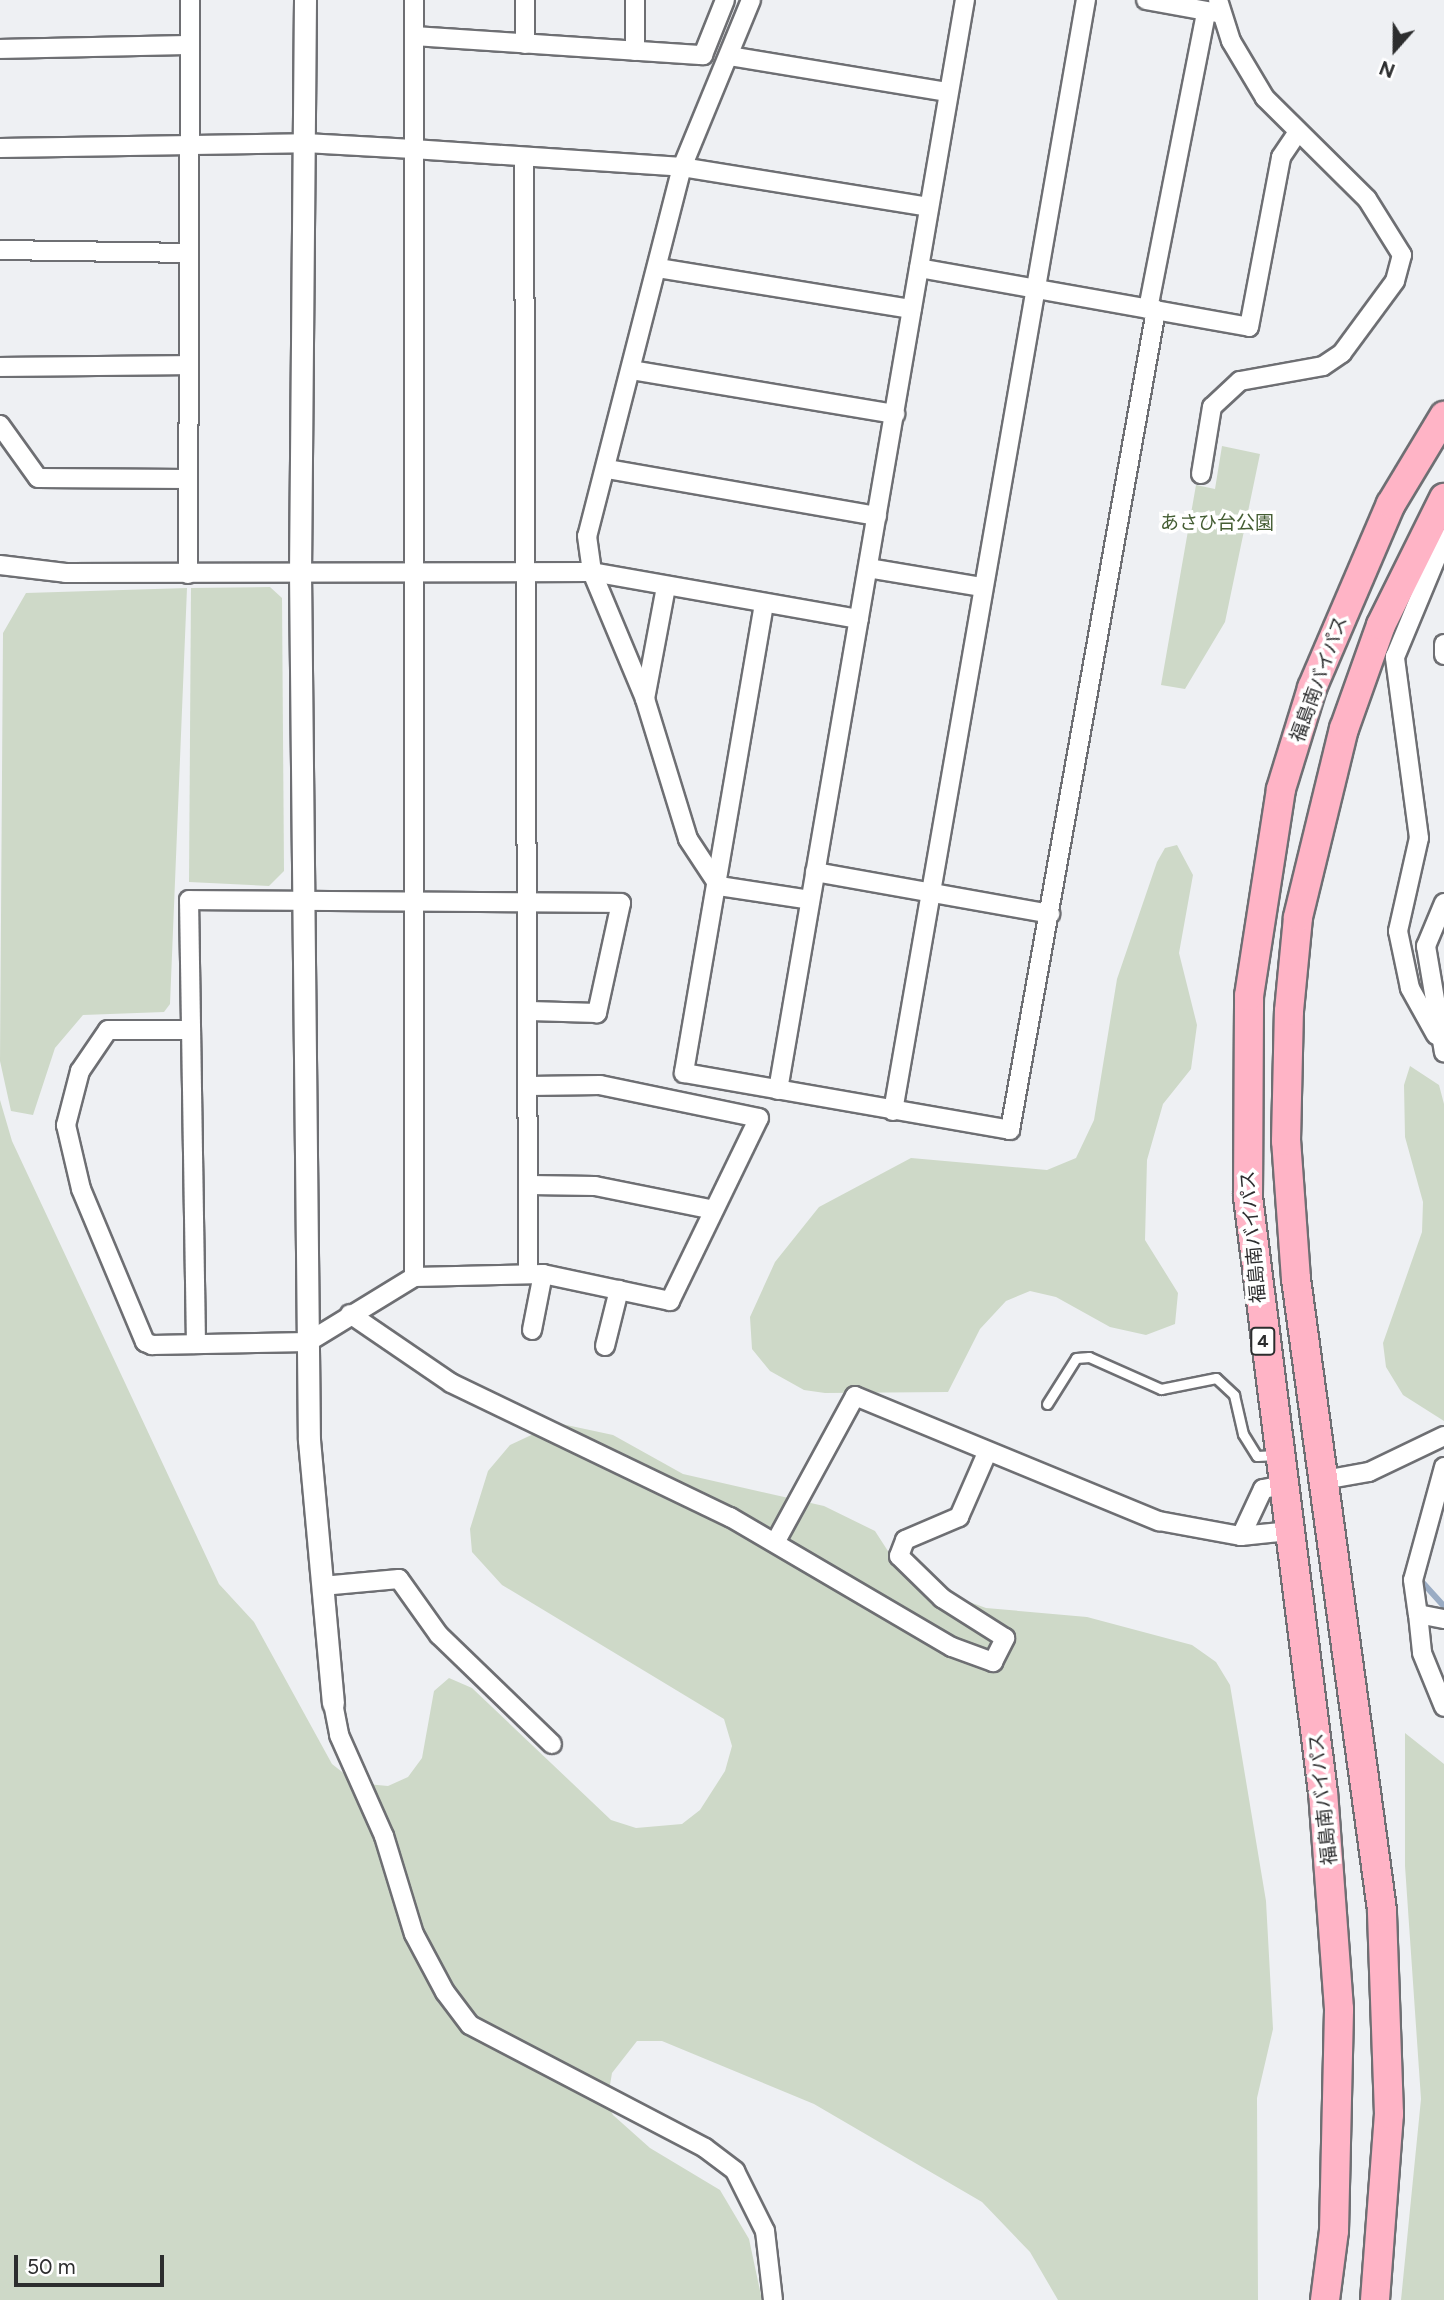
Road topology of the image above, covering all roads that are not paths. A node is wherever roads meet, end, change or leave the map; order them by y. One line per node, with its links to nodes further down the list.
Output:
1 (190, 0): 14 (street)
2 (305, 0): 21 (street)
3 (414, 0): 12 (street)
4 (525, 0): 13 (street)
5 (635, 0): 16 (street)
6 (725, 0): 16 (street)
7 (751, 0): 17 (street)
8 (965, 0): 18 (street)
9 (1086, 0): 31 (street)
10 (1146, 0): 11 (street)
11 (1215, 8): 19 (street); 33 (street)
12 (414, 36): 13 (street); 23 (street)
13 (525, 44): 16 (street)
14 (190, 45): 15 (street); 20 (street)
15 (0, 49)
16 (635, 51)
17 (730, 56): 18 (street); 25 (street)
18 (948, 92): 26 (street)
19 (1297, 133): 33 (street); 41 (street)
20 (188, 143): 21 (street); 22 (street); 28 (street)
21 (305, 143): 23 (street); 49 (street)
22 (0, 148)
23 (413, 149): 24 (street); 48 (street)
24 (524, 158): 25 (street); 50 (street)
25 (682, 167): 26 (street); 29 (street)
26 (929, 207): 30 (street)
27 (0, 250): 28 (street)
28 (187, 253): 34 (street)
29 (658, 268): 32 (street); 36 (street)
30 (919, 268): 31 (street); 32 (street)
31 (1033, 289): 33 (street); 54 (street)
32 (912, 309): 37 (street)
33 (1152, 309): 67 (street)
34 (188, 365): 35 (street); 42 (street)
35 (0, 367)
36 (632, 370): 37 (street); 40 (street)
37 (895, 414): 44 (street)
38 (1444, 416): 88 (highway, 福島南バイパス / 4)
39 (0, 425): 42 (street)
40 (607, 469): 44 (street); 51 (street)
41 (1200, 474)
42 (187, 479): 52 (street)
43 (1444, 498): 90 (highway, 福島南バイパス / 4)
44 (877, 516): 47 (street)
45 (1444, 539): 71 (street)
46 (0, 565): 52 (street)
47 (868, 568): 54 (street); 56 (street)
48 (415, 571): 49 (street); 50 (street); 63 (street)
49 (300, 572): 52 (street); 65 (street)
50 (527, 572): 51 (street); 66 (street)
51 (592, 572): 53 (street); 59 (street)
52 (188, 574)
53 (666, 587): 55 (street); 59 (street)
54 (982, 587): 62 (street)
55 (764, 604): 56 (street); 61 (street)
56 (859, 619): 60 (street)
57 (1444, 643): 58 (street)
58 (1444, 655)
59 (645, 699): 61 (street)
60 (815, 872): 62 (street); 64 (street)
61 (719, 886): 64 (street); 73 (street)
62 (932, 891): 67 (street); 74 (street)
63 (415, 899): 65 (street); 66 (street); 78 (street)
64 (810, 900): 73 (street)
65 (304, 901): 70 (street); 82 (street)
66 (528, 901): 69 (street); 69 (street)
67 (1050, 914): 74 (street)
68 (1442, 914): 71 (street)
69 (530, 1011): 72 (street)
70 (188, 1030): 83 (street); 83 (street)
71 (1440, 1043)
72 (529, 1086): 75 (street); 76 (street)
73 (778, 1090): 74 (street)
74 (893, 1111)
75 (530, 1185): 76 (street); 77 (street)
76 (714, 1210): 79 (street)
77 (536, 1274): 78 (street); 79 (street); 81 (street)
78 (414, 1277): 80 (street)
79 (619, 1290): 84 (street)
80 (350, 1314): 82 (street); 94 (street)
81 (532, 1330)
82 (308, 1342): 83 (street); 95 (street)
83 (196, 1344)
84 (605, 1346)
85 (1047, 1404): 88 (lane)
86 (1444, 1436): 90 (street)
87 (987, 1452): 93 (street); 94 (street); 94 (street)
88 (1279, 1455): 91 (highway, 福島南バイパス / 4)
89 (1444, 1467): 96 (street)
90 (1324, 1480): 103 (highway, 福島南バイパス / 4)
91 (1284, 1485): 92 (highway, 福島南バイパス / 4); 93 (street)
92 (1289, 1531): 93 (street); 102 (highway, 福島南バイパス / 4)
93 (1241, 1536)
94 (776, 1541)
95 (322, 1586): 98 (street); 100 (street)
96 (1418, 1615): 97 (street); 99 (street)
97 (1444, 1619)
98 (333, 1703): 101 (street)
99 (1444, 1707)
100 (552, 1744)
101 (773, 2300)
102 (1325, 2300)
103 (1375, 2300)

